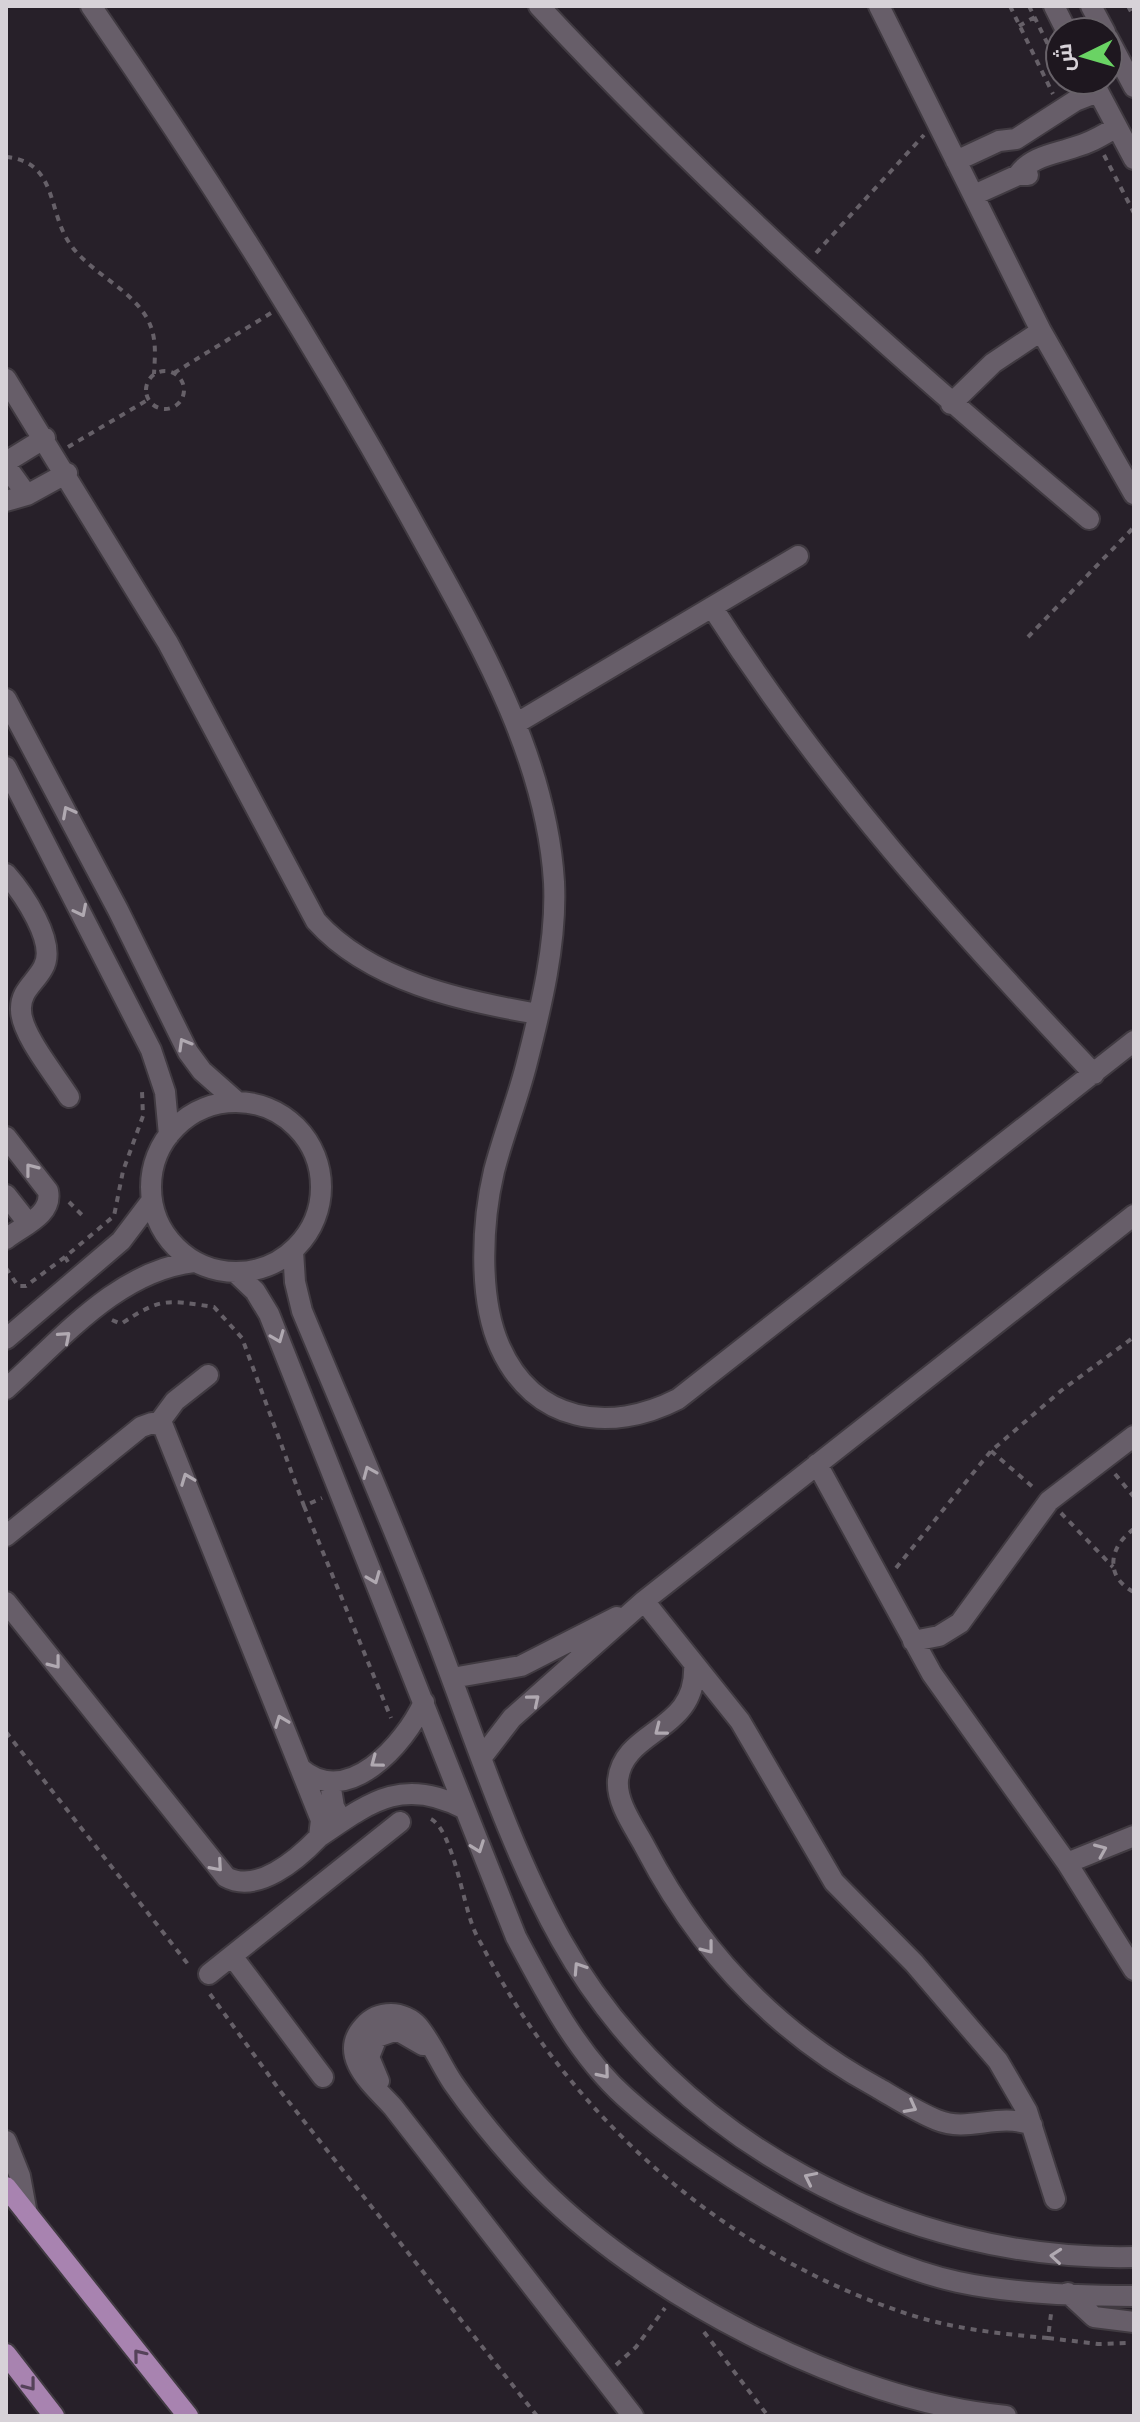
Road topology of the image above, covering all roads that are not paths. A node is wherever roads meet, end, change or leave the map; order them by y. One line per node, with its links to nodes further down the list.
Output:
1 (91, 6): 26 (street)
2 (539, 6): 14 (street)
3 (879, 6): 10 (street)
4 (1124, 68): 5 (street)
5 (1134, 87)
6 (1080, 96): 10 (street)
7 (1100, 96): 8 (street)
8 (1117, 127): 9 (street); 11 (street)
9 (1134, 159)
10 (956, 161): 11 (street)
11 (974, 195): 12 (street)
12 (1041, 331): 14 (street); 18 (street)
13 (6, 379): 15 (street)
14 (951, 404): 22 (street)
15 (50, 446): 16 (street); 17 (street)
16 (6, 464): 19 (street)
17 (67, 473): 19 (street); 29 (street)
18 (1134, 494)
19 (27, 495): 20 (street); 21 (street)
20 (6, 501)
21 (6, 516)
22 (1089, 519)
23 (798, 556): 24 (street)
24 (712, 607): 26 (street); 31 (street)
25 (6, 699): 33 (street, one-way to 25)
26 (517, 723): 29 (street)
27 (6, 767): 34 (street, one-way to 34)
28 (6, 874): 32 (street)
29 (538, 1014): 31 (street)
30 (1134, 1041): 31 (street)
31 (1094, 1074)
32 (69, 1097)
33 (236, 1101): 34 (street); 41 (street)
34 (169, 1135): 37 (street)
35 (6, 1137): 39 (street, one-way to 35)
36 (6, 1195): 39 (street)
37 (152, 1200): 42 (street); 44 (street)
38 (1134, 1215): 49 (street)
39 (28, 1223): 40 (street)
40 (6, 1239)
41 (293, 1251): 43 (street); 55 (street, one-way to 41)
42 (194, 1262): 43 (street); 46 (street, one-way to 42)
43 (236, 1273): 56 (street, one-way to 56)
44 (6, 1339)
45 (208, 1375): 47 (street)
46 (6, 1389)
47 (158, 1424): 50 (street); 58 (street, one-way to 47)
48 (1134, 1436): 53 (street)
49 (817, 1464): 51 (street); 53 (street)
50 (6, 1536)
51 (644, 1601): 54 (street); 55 (street); 57 (street, one-way to 51)
52 (6, 1602): 64 (street, one-way to 64)
53 (913, 1641): 66 (street)
54 (694, 1665): 71 (street); 72 (street, one-way to 72)
55 (452, 1678): 57 (street)
56 (424, 1702): 59 (street, one-way to 59); 60 (street)
57 (482, 1757): 78 (street, one-way to 57)
58 (300, 1768): 59 (street); 64 (street)
59 (330, 1783): 61 (street)
60 (465, 1809): 61 (street); 79 (street, one-way to 79)
61 (349, 1817): 64 (street); 65 (street)
62 (400, 1822): 65 (street)
63 (1134, 1836): 66 (street, one-way to 63)
64 (319, 1837)
65 (374, 1845): 67 (street)
66 (1067, 1863): 68 (street)
67 (232, 1956): 69 (street); 70 (street)
68 (1132, 1961)
69 (202, 1976)
70 (323, 2077)
71 (1013, 2084): 72 (street); 73 (street)
72 (992, 2119): 73 (street)
73 (1032, 2125): 76 (street)
74 (6, 2141): 77 (street)
75 (6, 2187): 77 (main road)
76 (1055, 2199)
77 (27, 2214): 84 (main road, one-way to 77)
78 (1134, 2257)
79 (1068, 2293): 80 (street); 81 (street)
80 (1134, 2296)
81 (1134, 2322)
82 (6, 2354): 83 (main road, one-way to 83)
83 (54, 2416)
84 (188, 2416)
85 (633, 2416): 86 (street)
86 (1006, 2416)

